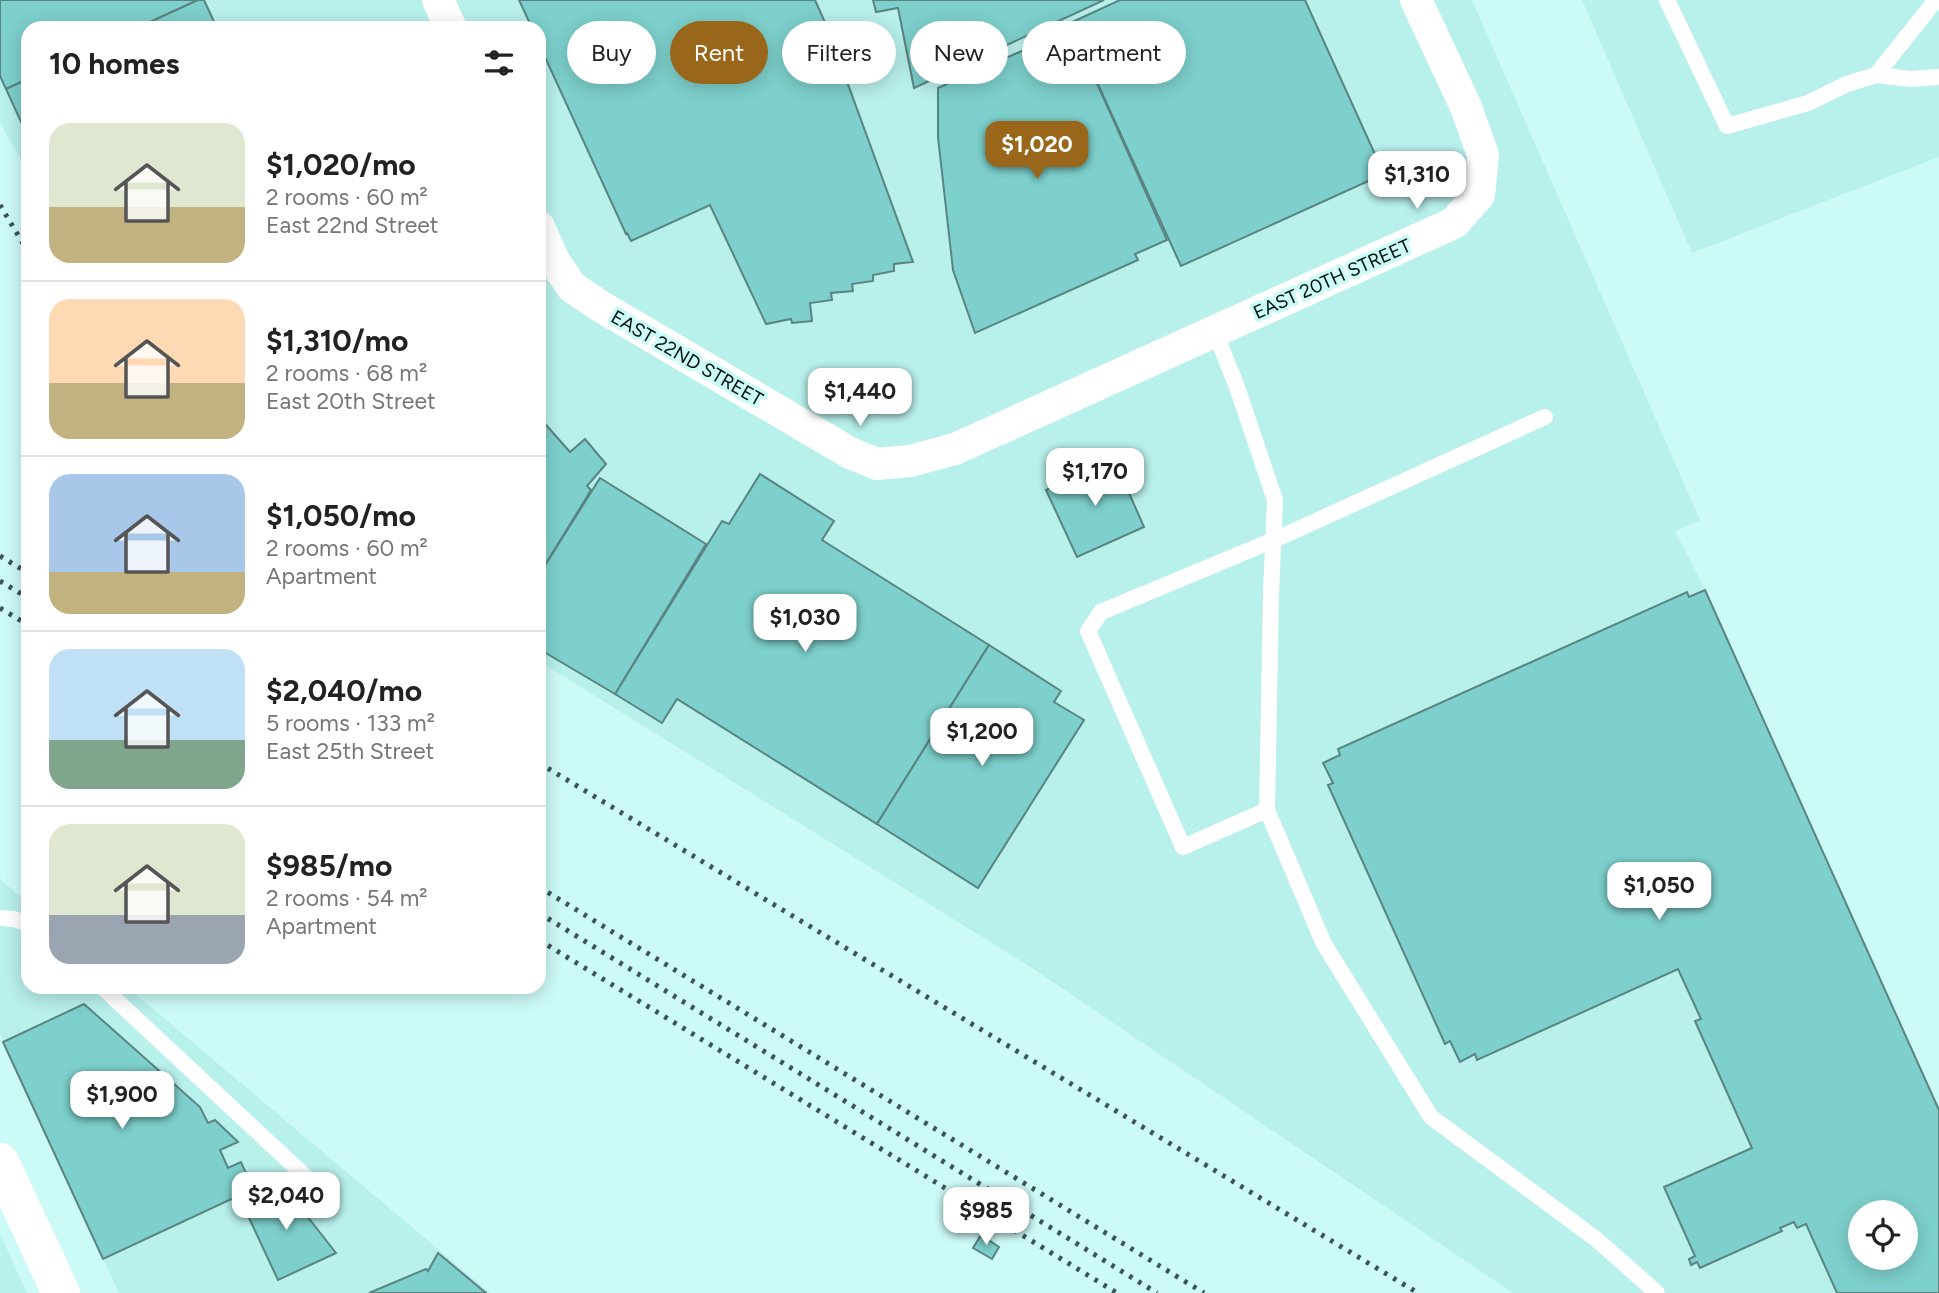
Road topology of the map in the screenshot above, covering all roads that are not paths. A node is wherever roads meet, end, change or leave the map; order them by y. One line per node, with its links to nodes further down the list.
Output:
1 (438, 0): 5 (street)
2 (1416, 0): 9 (street, EAST 20TH STREET)
3 (1667, 0): 6 (lane)
4 (1936, 0): 6 (lane)
5 (448, 21)
6 (1876, 75): 7 (lane)
7 (1939, 76)
8 (546, 243): 9 (street, EAST 22ND STREET)
9 (1215, 332): 11 (lane)
10 (1545, 417): 11 (lane)
11 (1274, 540): 12 (lane); 12 (lane)
12 (1268, 810): 19 (lane)
13 (0, 918): 14 (lane)
14 (21, 922)
15 (110, 994): 17 (lane)
16 (0, 1162): 18 (street)
17 (306, 1177)
18 (61, 1293)
19 (1657, 1293)

